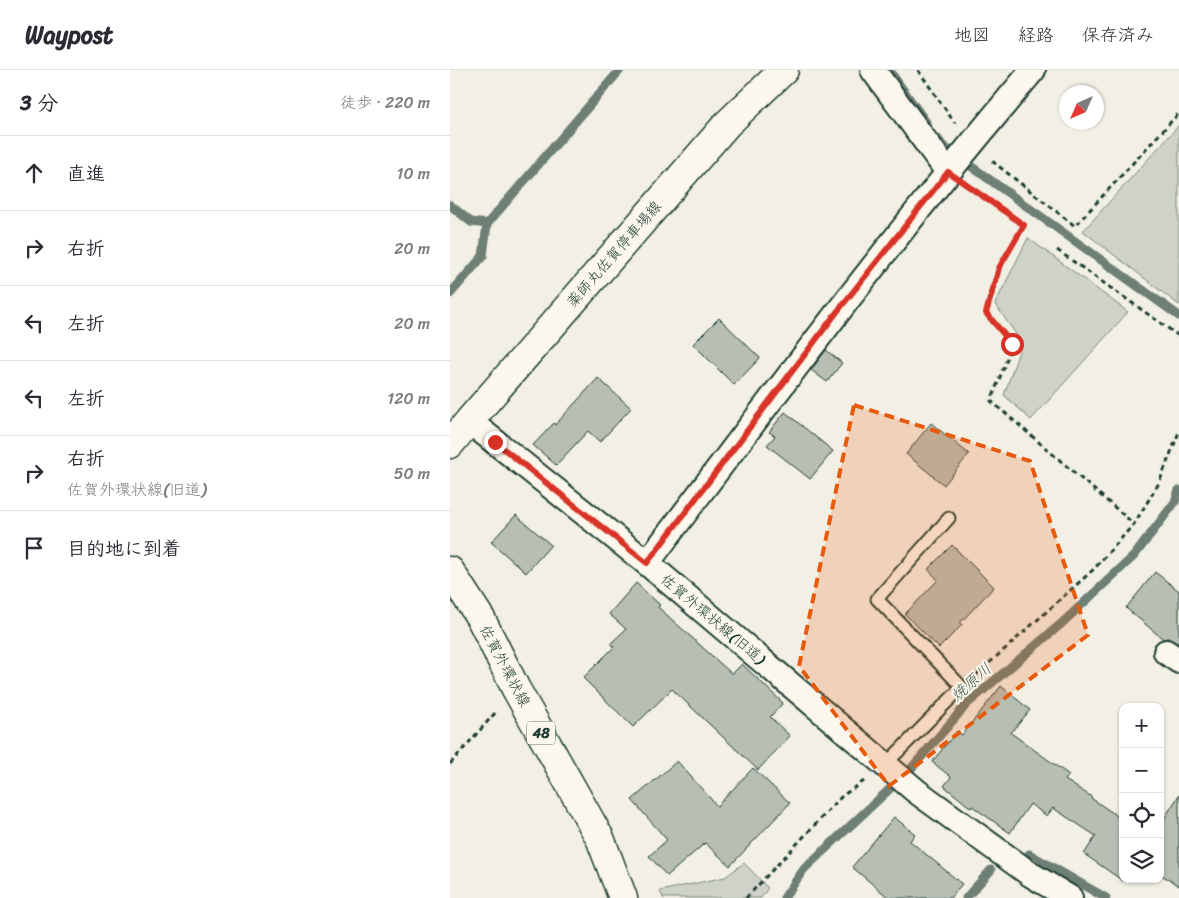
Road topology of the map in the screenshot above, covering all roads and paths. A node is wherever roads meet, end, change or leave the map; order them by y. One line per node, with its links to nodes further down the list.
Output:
1 (784, 70): 10 (main road, 薬師丸佐賀停車場線)
2 (873, 70): 7 (street)
3 (918, 70): 6 (path)
4 (1033, 70): 6 (street)
5 (1179, 113): 6 (path)
6 (970, 144): 7 (street)
7 (948, 172): 14 (path); 15 (street)
8 (1058, 250): 9 (path)
9 (1179, 336)
10 (469, 421): 12 (main road, 薬師丸佐賀停車場線); 15 (street, 佐賀外環状線(旧道))
11 (1179, 432): 14 (path)
12 (450, 444)
13 (949, 518): 17 (lane)
14 (1134, 524): 17 (path)
15 (647, 563): 20 (street, 佐賀外環状線(旧道))
16 (450, 571): 18 (main road, 佐賀外環状線 / 48)
17 (962, 687): 20 (lane)
18 (516, 689): 19 (path); 21 (main road, 佐賀外環状線 / 48)
19 (450, 764)
20 (886, 764): 22 (path); 23 (street, 佐賀外環状線(旧道))
21 (623, 898)
22 (746, 898)
23 (1070, 898)

